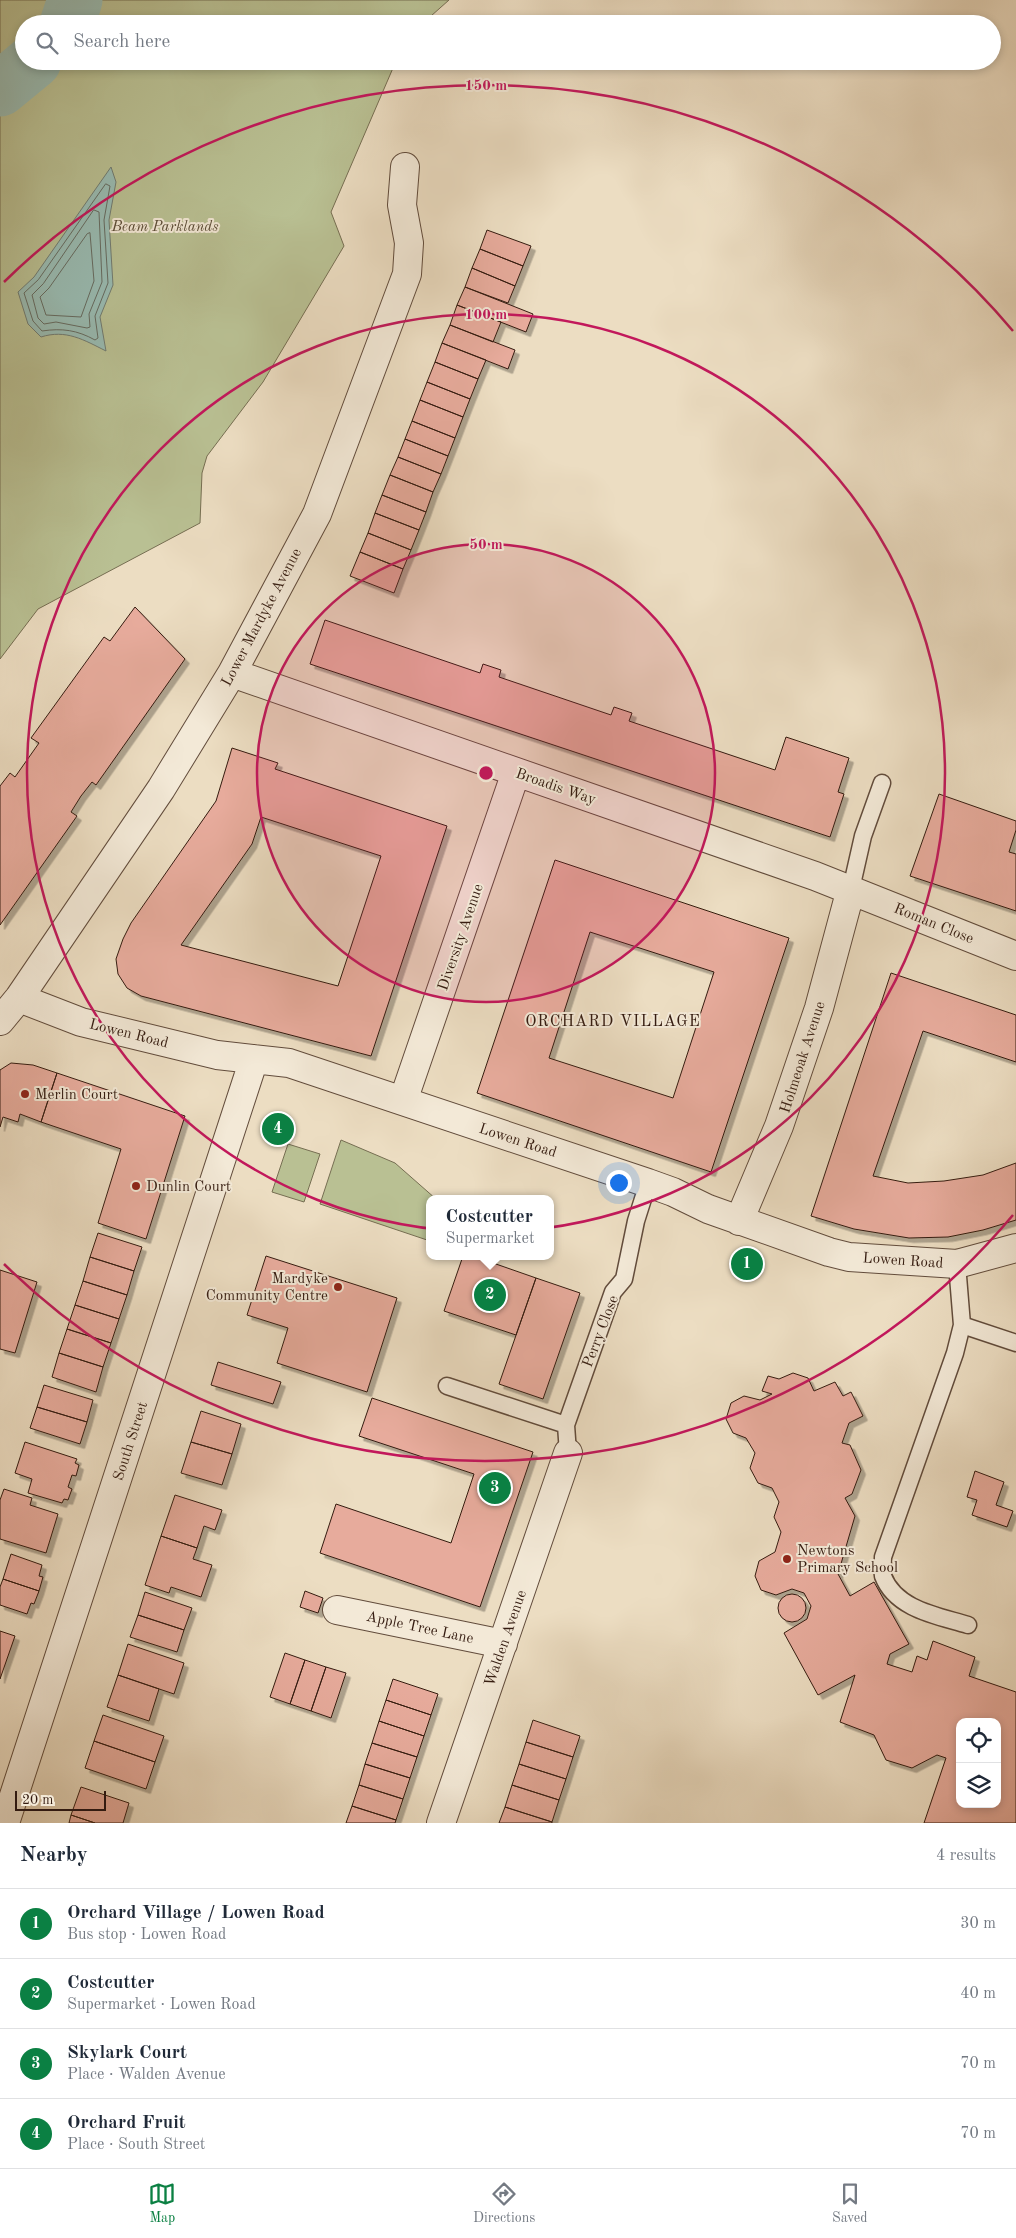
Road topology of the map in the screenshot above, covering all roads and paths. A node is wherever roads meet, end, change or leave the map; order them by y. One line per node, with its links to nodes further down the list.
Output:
1 (404, 167): 2 (street, Lower Mardyke Avenue)
2 (232, 673): 3 (street, Broadis Way); 7 (street, Lower Mardyke Avenue)
3 (516, 772): 5 (street, Broadis Way); 10 (street, Diversity Avenue)
4 (882, 782): 5 (lane)
5 (851, 889): 6 (street, Roman Close); 12 (street, Holmeoak Avenue)
6 (1016, 956)
7 (18, 998): 8 (street, Lower Mardyke Avenue); 9 (street, Lowen Road)
8 (0, 1021)
9 (254, 1059): 10 (street, Lowen Road); 23 (street, South Street)
10 (403, 1101): 11 (street, Lowen Road)
11 (648, 1183): 12 (street, Lowen Road); 18 (lane, Perry Close)
12 (739, 1221): 14 (street, Lowen Road)
13 (1016, 1248): 14 (street, Lowen Road)
14 (957, 1264): 15 (lane)
15 (962, 1325): 16 (lane); 21 (lane)
16 (1016, 1344)
17 (447, 1386): 18 (lane)
18 (566, 1425): 19 (lane, Perry Close)
19 (568, 1453): 22 (street, Walden Avenue)
20 (337, 1610): 22 (street, Apple Tree Lane)
21 (968, 1625)
22 (503, 1644): 24 (street, Walden Avenue)
23 (5, 1823)
24 (441, 1823)

